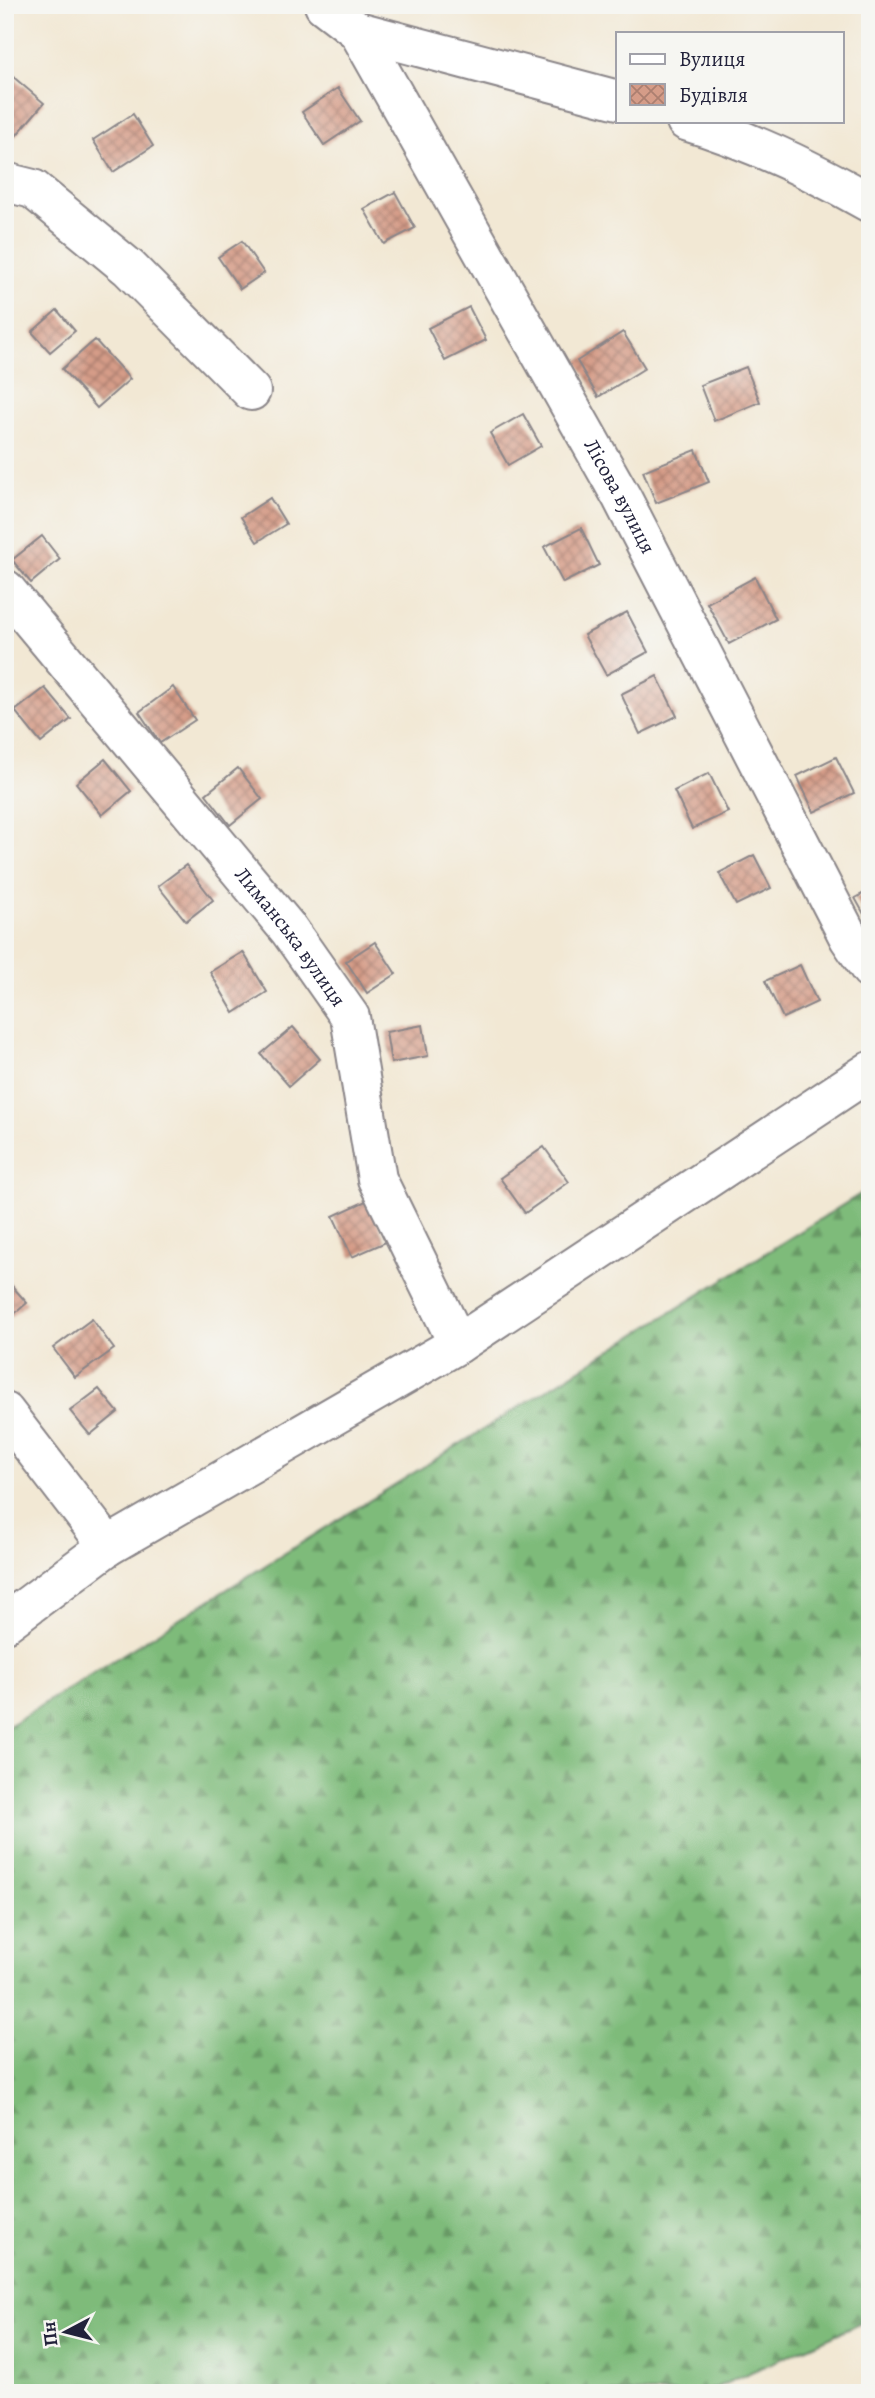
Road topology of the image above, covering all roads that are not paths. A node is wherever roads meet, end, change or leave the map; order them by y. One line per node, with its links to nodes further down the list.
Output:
1 (324, 5): 2 (street)
2 (358, 31): 3 (street); 9 (street, Лісова вулиця)
3 (616, 99)
4 (689, 122): 6 (street)
5 (5, 182): 7 (street)
6 (870, 203)
7 (251, 391)
8 (5, 589): 11 (street, Лиманська вулиця)
9 (870, 969)
10 (870, 1071): 11 (street)
11 (458, 1344): 13 (street)
12 (5, 1412): 13 (street)
13 (108, 1546): 14 (street)
14 (5, 1623)

